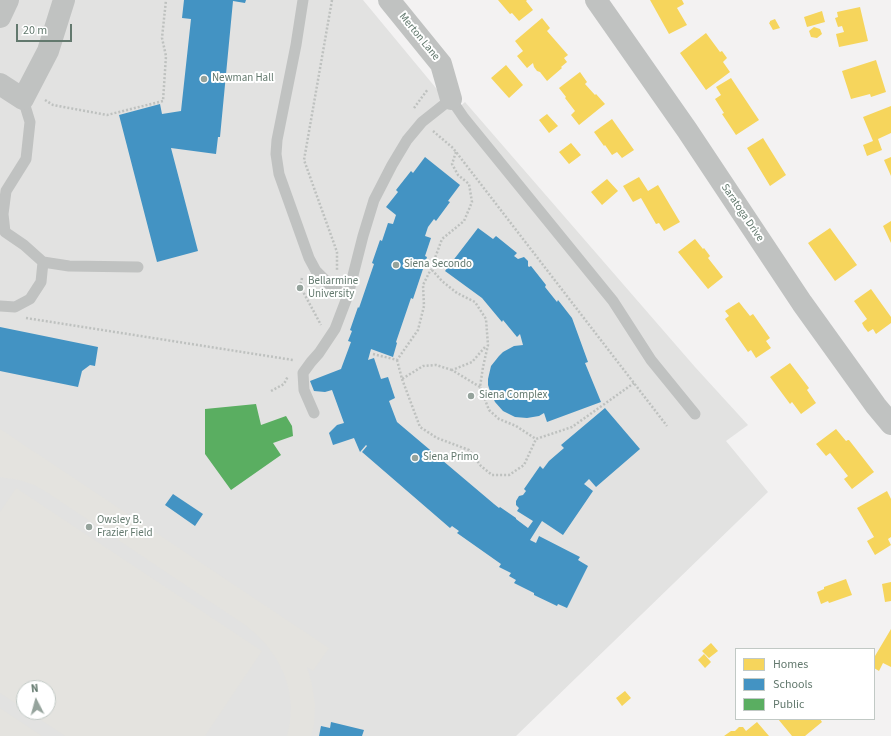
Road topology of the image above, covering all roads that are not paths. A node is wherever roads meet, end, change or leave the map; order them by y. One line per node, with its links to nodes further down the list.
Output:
1 (8, 0): 6 (street)
2 (64, 0): 8 (street)
3 (303, 0): 13 (lane)
4 (389, 0): 9 (street, Merton Lane)
5 (596, 0): 17 (street, Saratoga Drive)
6 (0, 17)
7 (0, 84): 8 (street)
8 (25, 94): 10 (lane)
9 (451, 98): 13 (lane); 16 (lane)
10 (3, 234): 11 (lane)
11 (43, 262): 12 (lane); 14 (lane)
12 (138, 267)
13 (348, 297): 15 (lane)
14 (0, 306)
15 (314, 412)
16 (695, 414)
17 (891, 424)

